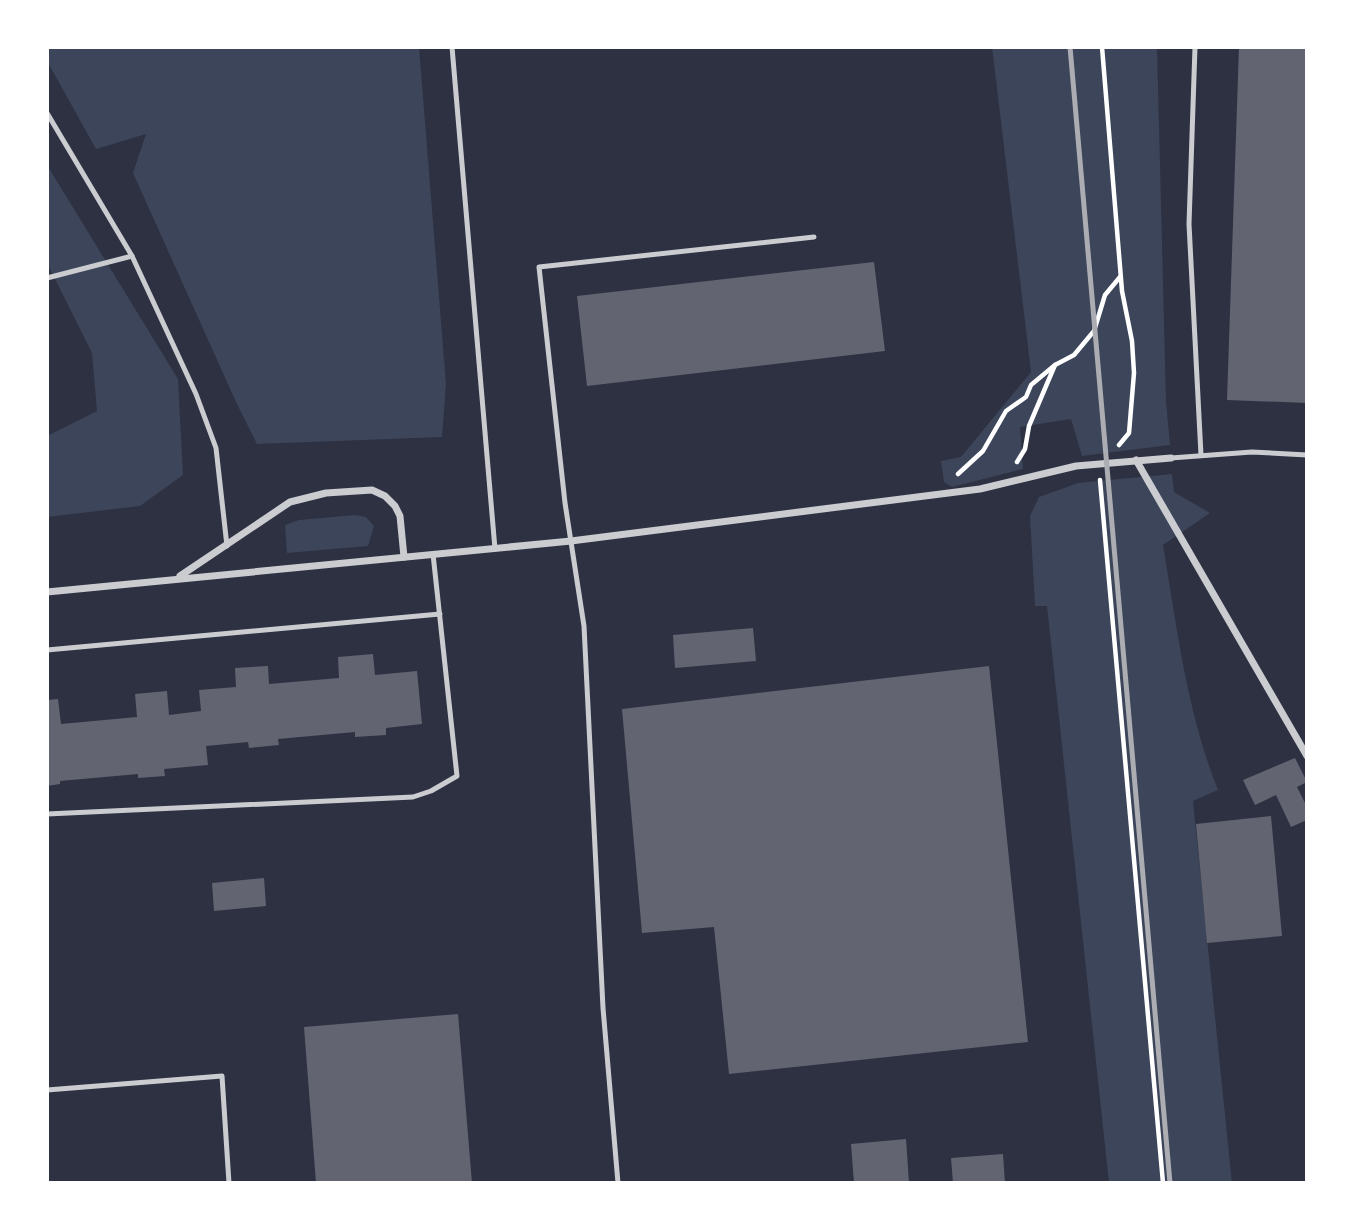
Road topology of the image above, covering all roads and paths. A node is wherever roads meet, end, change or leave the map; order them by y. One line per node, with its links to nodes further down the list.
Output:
1 (452, 47): 19 (lane)
2 (1102, 47): 7 (path)
3 (1195, 47): 11 (lane)
4 (47, 113): 6 (lane)
5 (814, 237): 17 (lane)
6 (132, 256): 8 (lane); 18 (lane)
7 (1121, 276): 9 (path); 14 (path)
8 (47, 278)
9 (1055, 365): 15 (path); 16 (path)
10 (1307, 455): 11 (lane)
11 (1201, 456): 12 (lane)
12 (1171, 458): 13 (street)
13 (1136, 460): 14 (street); 26 (street)
14 (1105, 462): 15 (street); 31 (path)
15 (1003, 485): 16 (street)
16 (939, 495): 17 (street)
17 (571, 541): 19 (street); 30 (lane)
18 (227, 546): 21 (street); 22 (street)
19 (495, 549): 20 (street)
20 (433, 554): 21 (street); 24 (lane)
21 (404, 557): 22 (street)
22 (179, 577): 23 (street)
23 (47, 592)
24 (440, 614): 25 (lane); 27 (lane)
25 (47, 650)
26 (1307, 756)
27 (47, 814)
28 (47, 1090): 29 (lane)
29 (229, 1183)
30 (618, 1183)
31 (1163, 1183)

